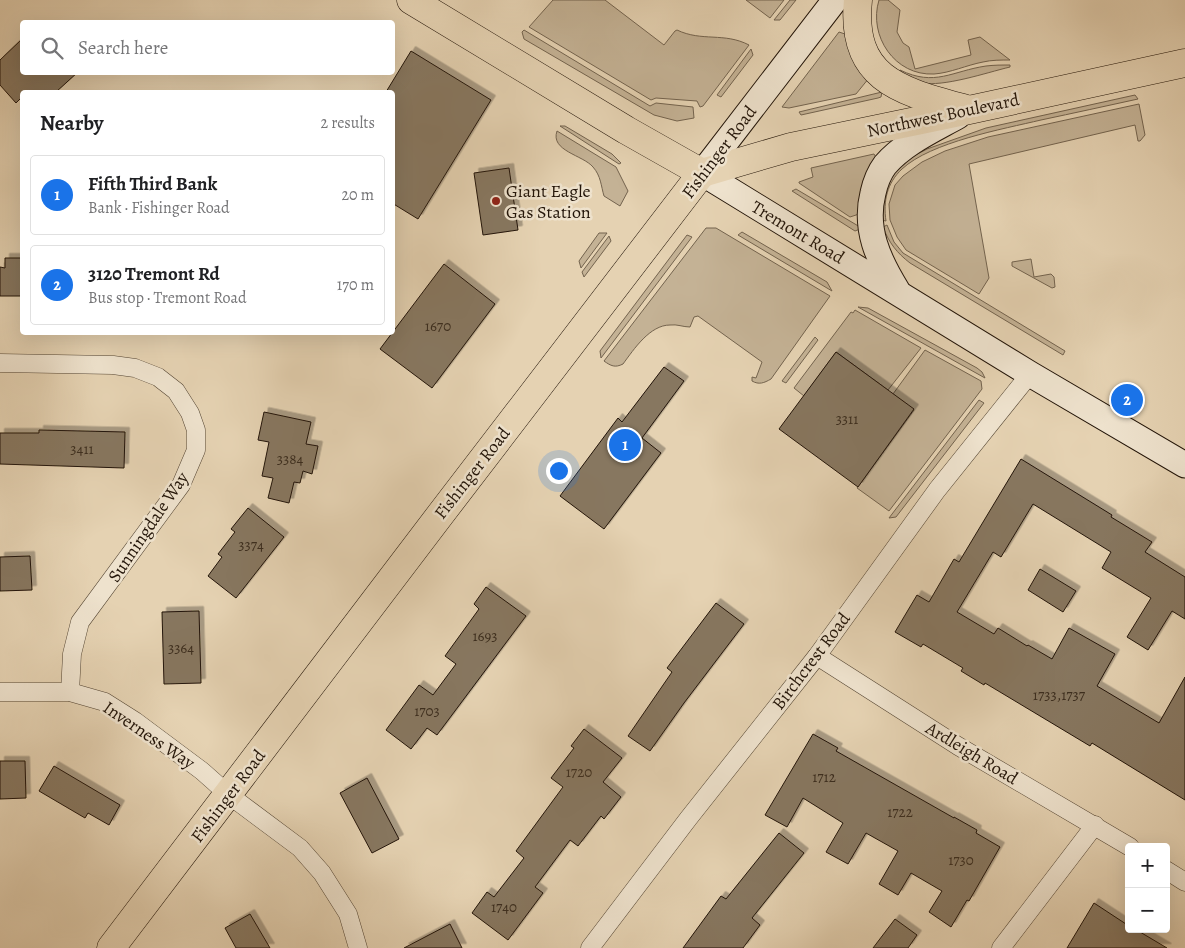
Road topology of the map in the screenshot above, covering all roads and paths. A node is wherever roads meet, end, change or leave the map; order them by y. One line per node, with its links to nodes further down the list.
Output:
1 (411, 0): 6 (main road, Tremont Road)
2 (835, 0): 6 (main road, Fishinger Road)
3 (858, 0): 5 (main road)
4 (1185, 63): 5 (main road, Northwest Boulevard)
5 (969, 110): 6 (main road, Northwest Boulevard); 7 (main road)
6 (702, 174): 7 (main road, Tremont Road); 14 (main road, Fishinger Road)
7 (900, 294): 9 (main road, Tremont Road)
8 (0, 363): 13 (street, Sunningdale Way)
9 (1030, 374): 10 (main road, Tremont Road); 11 (street, Birchcrest Road)
10 (1185, 465)
11 (817, 656): 15 (street, Ardleigh Road); 21 (street, Birchcrest Road)
12 (0, 692): 13 (street, Inverness Way)
13 (70, 692): 14 (street, Inverness Way)
14 (229, 795): 19 (main road, Fishinger Road); 20 (street, Inverness Way)
15 (1095, 825): 16 (street, Ardleigh Road); 22 (street)
16 (1125, 844)
17 (1170, 873): 18 (street)
18 (1185, 882)
19 (111, 948)
20 (358, 948)
21 (590, 948)
22 (1001, 948)

